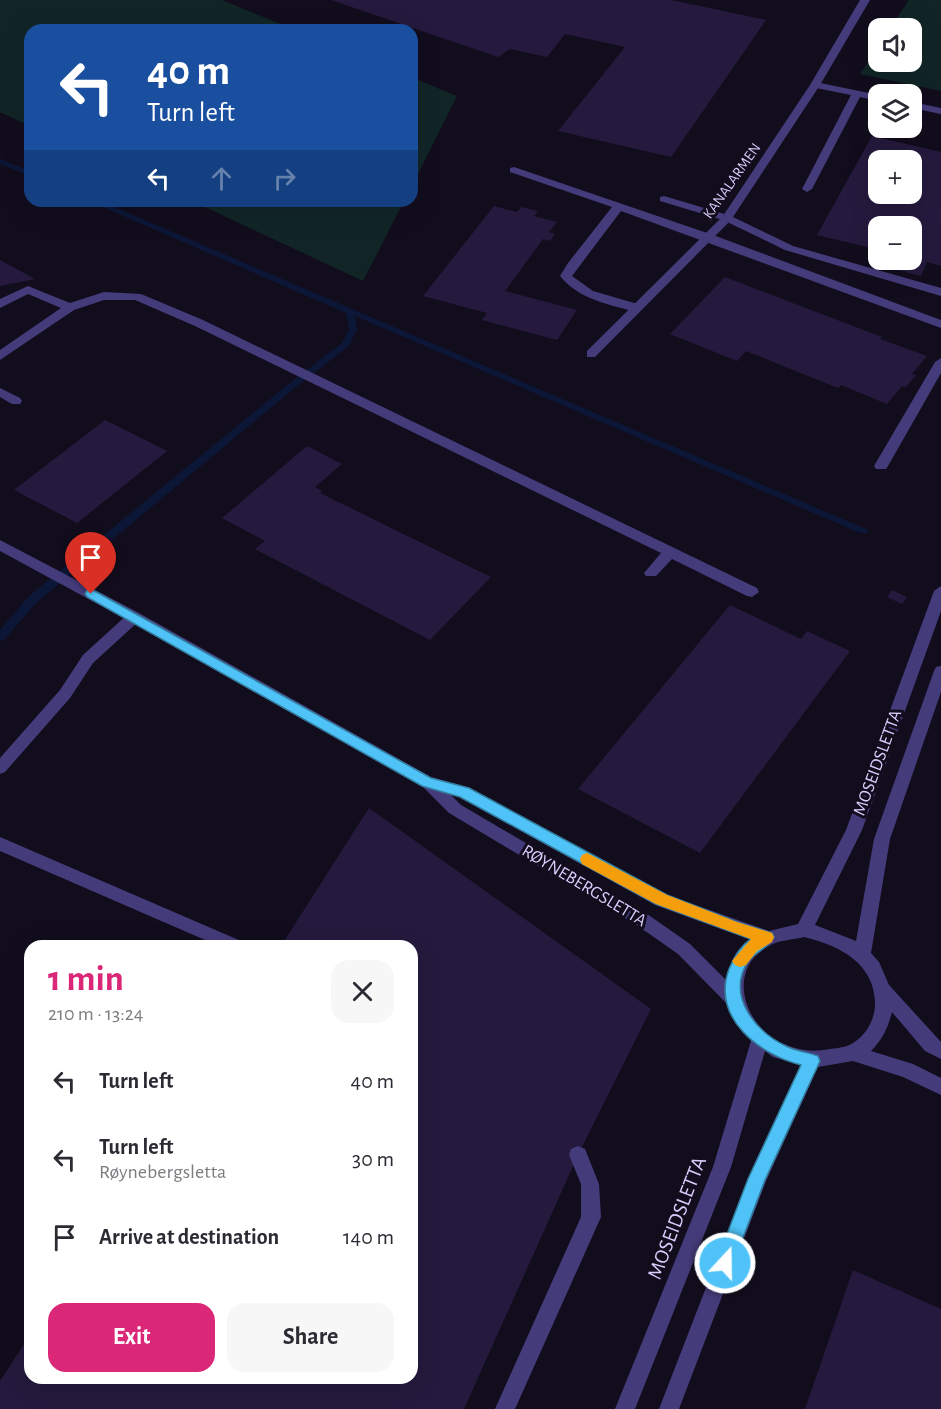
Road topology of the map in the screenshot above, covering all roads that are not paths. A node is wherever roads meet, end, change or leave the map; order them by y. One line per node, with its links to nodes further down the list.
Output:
1 (865, 0): 2 (street, KANALARMEN)
2 (815, 85): 3 (street); 11 (street, KANALARMEN)
3 (857, 94): 4 (street); 8 (street)
4 (868, 96)
5 (922, 107): 6 (street)
6 (941, 111)
7 (514, 170): 10 (street)
8 (807, 189)
9 (664, 199): 11 (street)
10 (619, 206): 12 (street); 16 (street)
11 (727, 218): 12 (street, KANALARMEN); 13 (street)
12 (709, 237): 16 (street, KANALARMEN); 17 (street)
13 (941, 292)
14 (0, 304): 15 (street)
15 (70, 307): 19 (street); 25 (street)
16 (638, 308): 18 (street, KANALARMEN)
17 (941, 324)
18 (591, 354)
19 (0, 356)
20 (941, 362): 23 (street)
21 (0, 392): 22 (street)
22 (16, 400)
23 (881, 466)
24 (0, 545): 29 (street, RØYNEBERGSLETTA)
25 (669, 553): 26 (street); 28 (street)
26 (651, 573)
27 (941, 591): 34 (street, MOSEIDSLETTA)
28 (752, 592)
29 (134, 617): 31 (street); 32 (street, RØYNEBERGSLETTA)
30 (941, 671): 37 (street, MOSEIDSLETTA)
31 (0, 768)
32 (427, 782): 35 (street, RØYNEBERGSLETTA); 39 (street, RØYNEBERGSLETTA)
33 (0, 844): 36 (street)
34 (804, 930): 35 (street); 37 (street)
35 (766, 937): 39 (street)
36 (221, 940)
37 (862, 956): 38 (street)
38 (883, 990): 41 (street); 42 (street)
39 (734, 1000): 40 (street)
40 (760, 1040): 43 (street); 47 (street, MOSEIDSLETTA)
41 (941, 1051)
42 (852, 1053): 43 (street); 44 (street)
43 (812, 1061): 48 (street)
44 (941, 1087)
45 (578, 1155): 46 (street)
46 (505, 1409)
47 (625, 1409)
48 (669, 1409)

